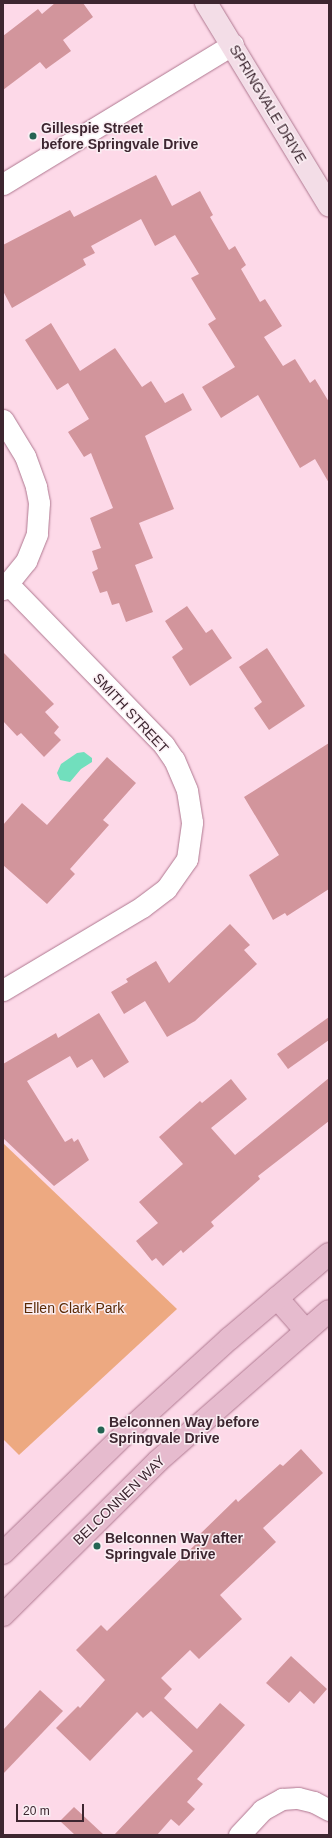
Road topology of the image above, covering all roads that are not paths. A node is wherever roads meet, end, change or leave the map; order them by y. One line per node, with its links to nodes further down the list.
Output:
1 (206, 3): 2 (main road, SPRINGVALE DRIVE)
2 (233, 44): 3 (street); 4 (main road, SPRINGVALE DRIVE)
3 (3, 184)
4 (329, 205)
5 (3, 420): 6 (street)
6 (5, 586): 7 (street, SMITH STREET)
7 (3, 990)
8 (329, 1254): 9 (main road)
9 (277, 1298): 11 (main road); 12 (main road)
10 (329, 1311): 11 (main road, BELCONNEN WAY)
11 (306, 1331): 13 (main road, BELCONNEN WAY)
12 (3, 1553)
13 (3, 1615)
14 (329, 1810): 15 (street)
15 (239, 1835)

